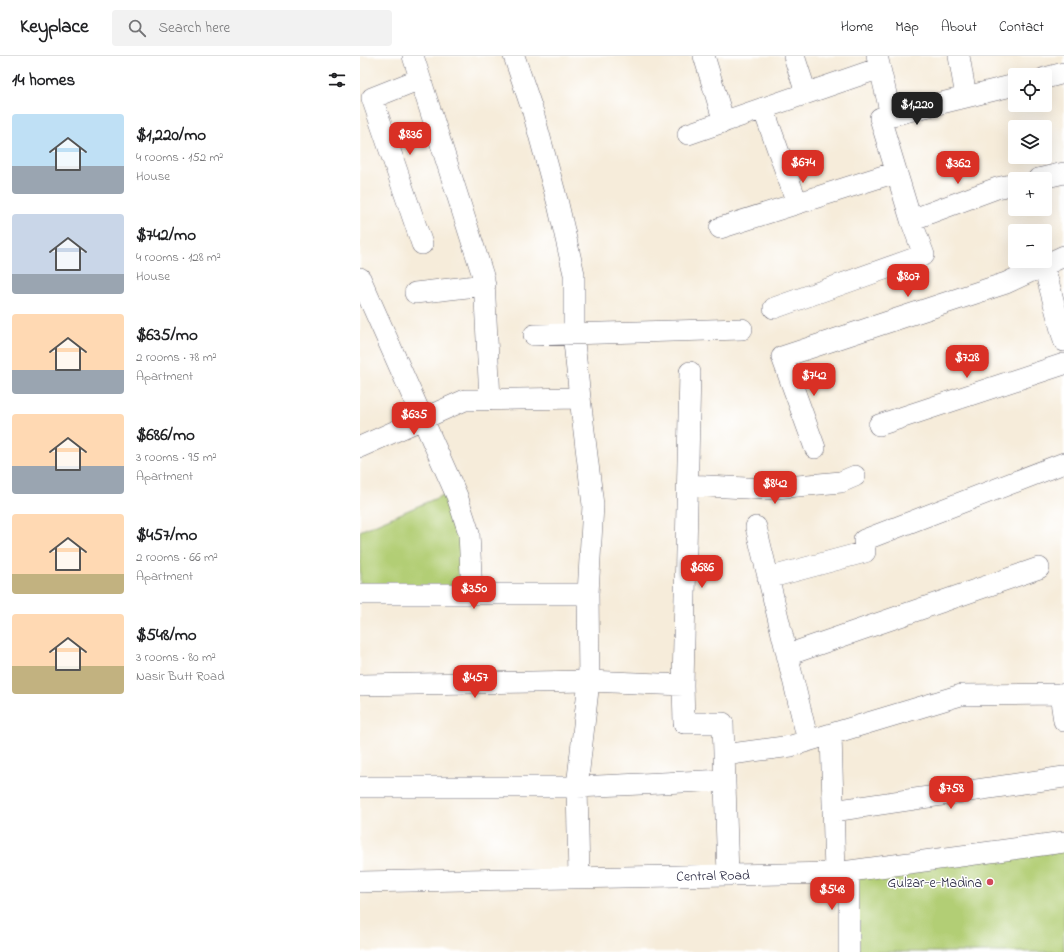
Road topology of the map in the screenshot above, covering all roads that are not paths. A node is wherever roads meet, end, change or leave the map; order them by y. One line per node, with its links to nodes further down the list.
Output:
1 (413, 56): 9 (street)
2 (514, 56): 34 (street)
3 (704, 56): 15 (street)
4 (794, 56): 11 (street)
5 (959, 56): 12 (street)
6 (878, 62): 11 (street); 14 (street)
7 (1064, 73): 8 (street)
8 (1052, 76)
9 (420, 79): 24 (street); 30 (street)
10 (1008, 87): 12 (street)
11 (806, 93): 13 (street)
12 (966, 97): 14 (street)
13 (763, 108): 15 (street); 21 (street)
14 (891, 115): 17 (street)
15 (724, 122): 16 (street)
16 (688, 134)
17 (896, 172): 21 (street); 22 (street)
18 (1064, 173): 19 (street)
19 (1052, 176)
20 (1008, 186): 22 (street)
21 (797, 203): 23 (street)
22 (911, 220): 32 (street)
23 (720, 228)
24 (422, 244)
25 (1064, 256): 26 (street)
26 (1052, 262)
27 (1040, 268): 44 (street)
28 (1045, 268): 36 (street)
29 (360, 278): 41 (street)
30 (485, 285): 31 (street); 40 (street)
31 (415, 294)
32 (774, 308)
33 (742, 329): 34 (street)
34 (574, 334): 35 (street); 39 (street)
35 (534, 335)
36 (1064, 341)
37 (1064, 364): 42 (street)
38 (690, 372): 47 (street)
39 (580, 398): 40 (street); 53 (street)
40 (490, 400): 41 (street)
41 (424, 419): 43 (street); 52 (street)
42 (880, 426)
43 (360, 448)
44 (815, 448)
45 (1064, 462): 50 (street)
46 (855, 476): 47 (street)
47 (688, 485): 57 (street)
48 (756, 527): 50 (street)
49 (1039, 568): 54 (street)
50 (768, 578): 54 (street)
51 (360, 594): 52 (street)
52 (472, 594): 53 (street)
53 (588, 594): 55 (street)
54 (787, 656): 61 (street)
55 (589, 681): 56 (street); 57 (street); 66 (street)
56 (360, 684)
57 (683, 685): 62 (street)
58 (1062, 694): 59 (street); 60 (street)
59 (1064, 721)
60 (831, 734): 61 (street); 67 (street)
61 (808, 741): 62 (street)
62 (724, 755): 64 (street)
63 (1064, 777): 67 (street)
64 (725, 780): 66 (street); 70 (street)
65 (360, 787): 66 (street)
66 (577, 787): 71 (street)
67 (833, 811): 69 (street)
68 (1064, 842): 69 (street, Central Road)
69 (842, 872): 70 (street, Central Road); 73 (street)
70 (728, 875): 71 (street, Central Road)
71 (579, 878): 72 (street, Central Road)
72 (360, 882)
73 (849, 952)

